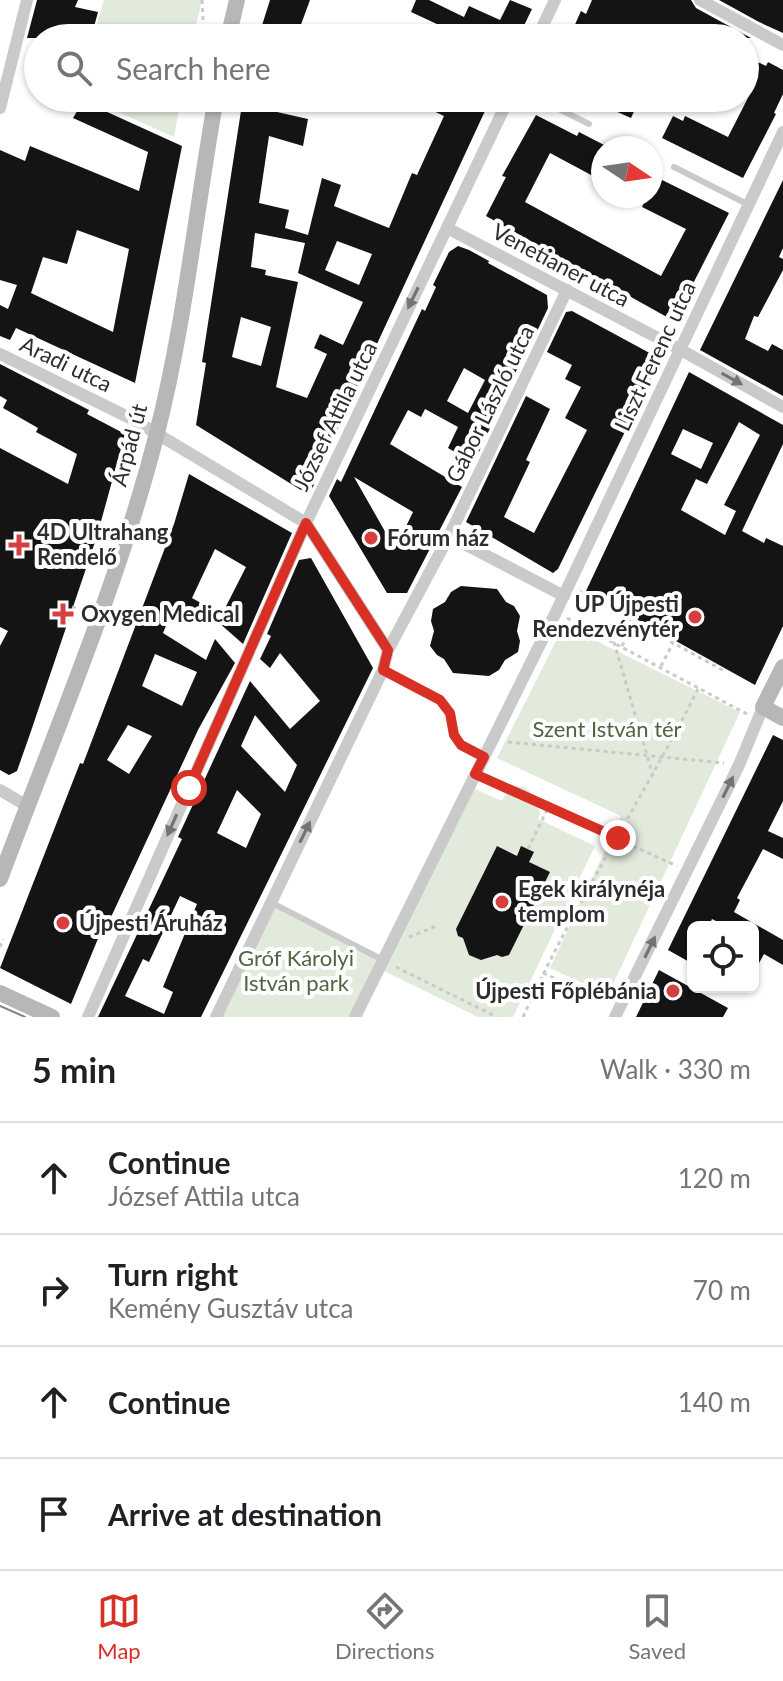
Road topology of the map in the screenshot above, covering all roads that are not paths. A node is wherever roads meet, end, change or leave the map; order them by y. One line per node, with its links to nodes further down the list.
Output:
1 (27, 0): 10 (street)
2 (237, 0): 5 (main road)
3 (555, 0): 6 (street)
4 (700, 0): 7 (street)
5 (231, 24)
6 (544, 24)
7 (744, 24)
8 (759, 32): 9 (street)
9 (783, 45)
10 (0, 108)
11 (214, 112): 23 (main road, Árpád út)
12 (502, 112): 18 (street, József Attila utca)
13 (565, 112): 14 (lane)
14 (589, 124)
15 (783, 132): 17 (street, Liszt Ferenc utca)
16 (674, 167): 17 (lane)
17 (749, 205): 20 (street, Liszt Ferenc utca)
18 (447, 228): 19 (street, Venetianer utca); 24 (street, József Attila utca, one-way to 24)
19 (567, 290): 20 (street, Venetianer utca); 25 (street, Gábor László utca)
20 (681, 350): 22 (street, Venetianer utca, one-way to 22); 26 (street, Liszt Ferenc utca)
21 (0, 354): 23 (street, Aradi utca)
22 (783, 407)
23 (157, 434): 24 (street, Aradi utca); 34 (main road, Árpád út)
24 (306, 523): 27 (street); 41 (street, József Attila utca, one-way to 41)
25 (449, 536): 26 (street); 27 (street)
26 (566, 591): 32 (street, Liszt Ferenc utca)
27 (388, 650): 29 (street)
28 (783, 667): 30 (main road)
29 (383, 670): 32 (lane); 36 (street, one-way to 29)
30 (763, 707): 31 (main road); 39 (street, one-way to 30)
31 (783, 718)
32 (484, 757): 37 (street, Liszt Ferenc utca)
33 (0, 790): 34 (street)
34 (27, 806): 35 (main road, Árpád út)
35 (0, 879)
36 (271, 902): 37 (lane); 42 (street)
37 (383, 960): 43 (street, Liszt Ferenc utca)
38 (0, 993): 40 (main road)
39 (617, 1013)
40 (52, 1017)
41 (88, 1017)
42 (216, 1017)
43 (355, 1017)

